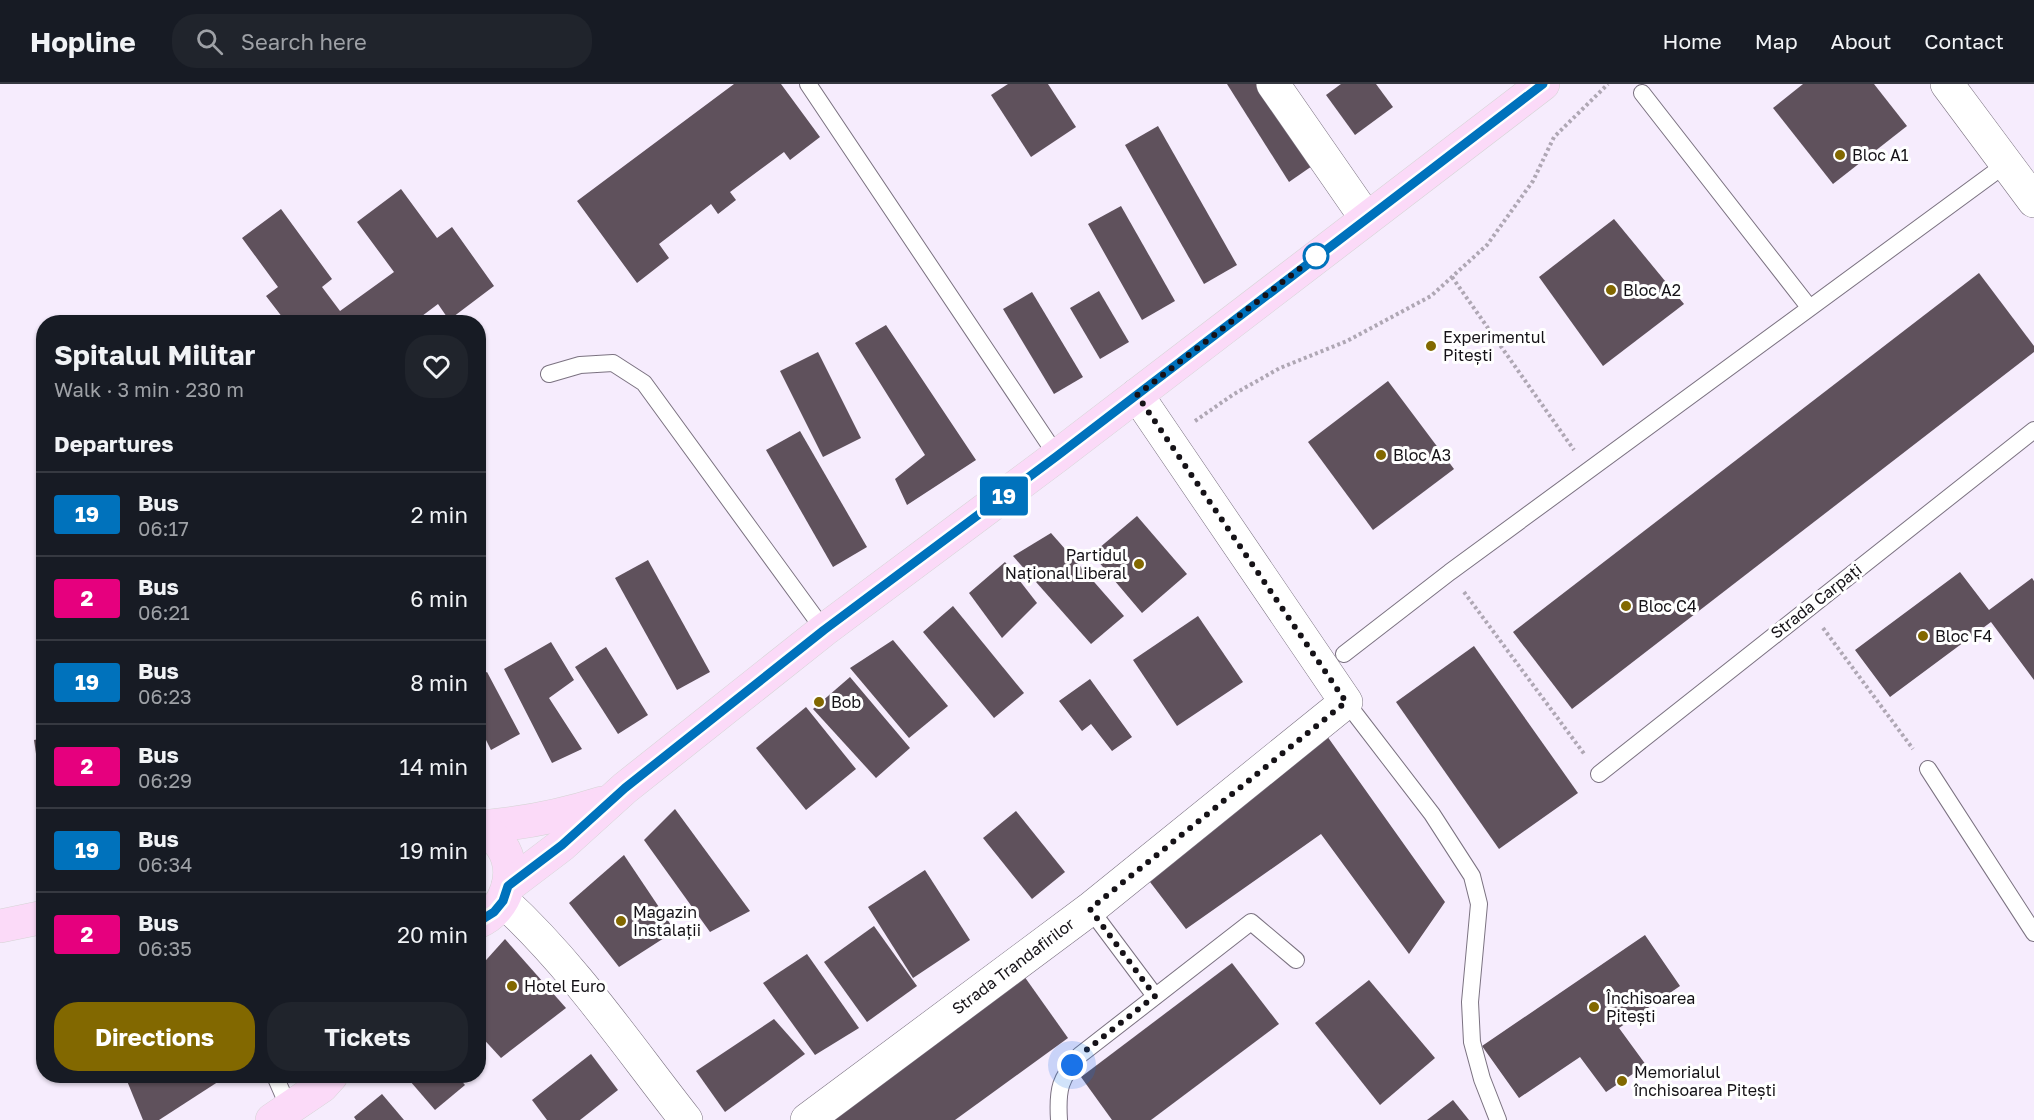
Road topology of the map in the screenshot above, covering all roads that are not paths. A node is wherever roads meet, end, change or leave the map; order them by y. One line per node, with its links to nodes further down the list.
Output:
1 (808, 84): 13 (lane)
2 (1274, 84): 8 (street)
3 (1543, 84): 8 (main road)
4 (1947, 84): 6 (street)
5 (1642, 93): 9 (lane)
6 (2006, 164): 7 (street); 9 (lane)
7 (2034, 201)
8 (1366, 218): 11 (main road)
9 (1809, 307): 15 (lane)
10 (549, 374): 14 (lane)
11 (1137, 395): 13 (main road); 16 (street)
12 (2034, 429): 18 (lane, Strada Carpați)
13 (1057, 456): 14 (main road)
14 (824, 630): 19 (main road)
15 (1344, 654)
16 (1346, 702): 23 (street, Strada Trandafirilor); 35 (lane)
17 (1928, 769): 26 (lane)
18 (1599, 774)
19 (610, 801): 20 (main road); 22 (main road)
20 (486, 826)
21 (486, 832): 22 (main road)
22 (496, 903): 32 (street)
23 (1090, 909): 28 (lane); 33 (street, Strada Trandafirilor)
24 (36, 919): 25 (main road)
25 (0, 926)
26 (2034, 933)
27 (1296, 960): 28 (lane)
28 (1155, 996): 34 (lane)
29 (277, 1083): 31 (lane)
30 (324, 1083): 31 (main road)
31 (287, 1116)
32 (686, 1120)
33 (807, 1120)
34 (1059, 1120)
35 (1498, 1120)

